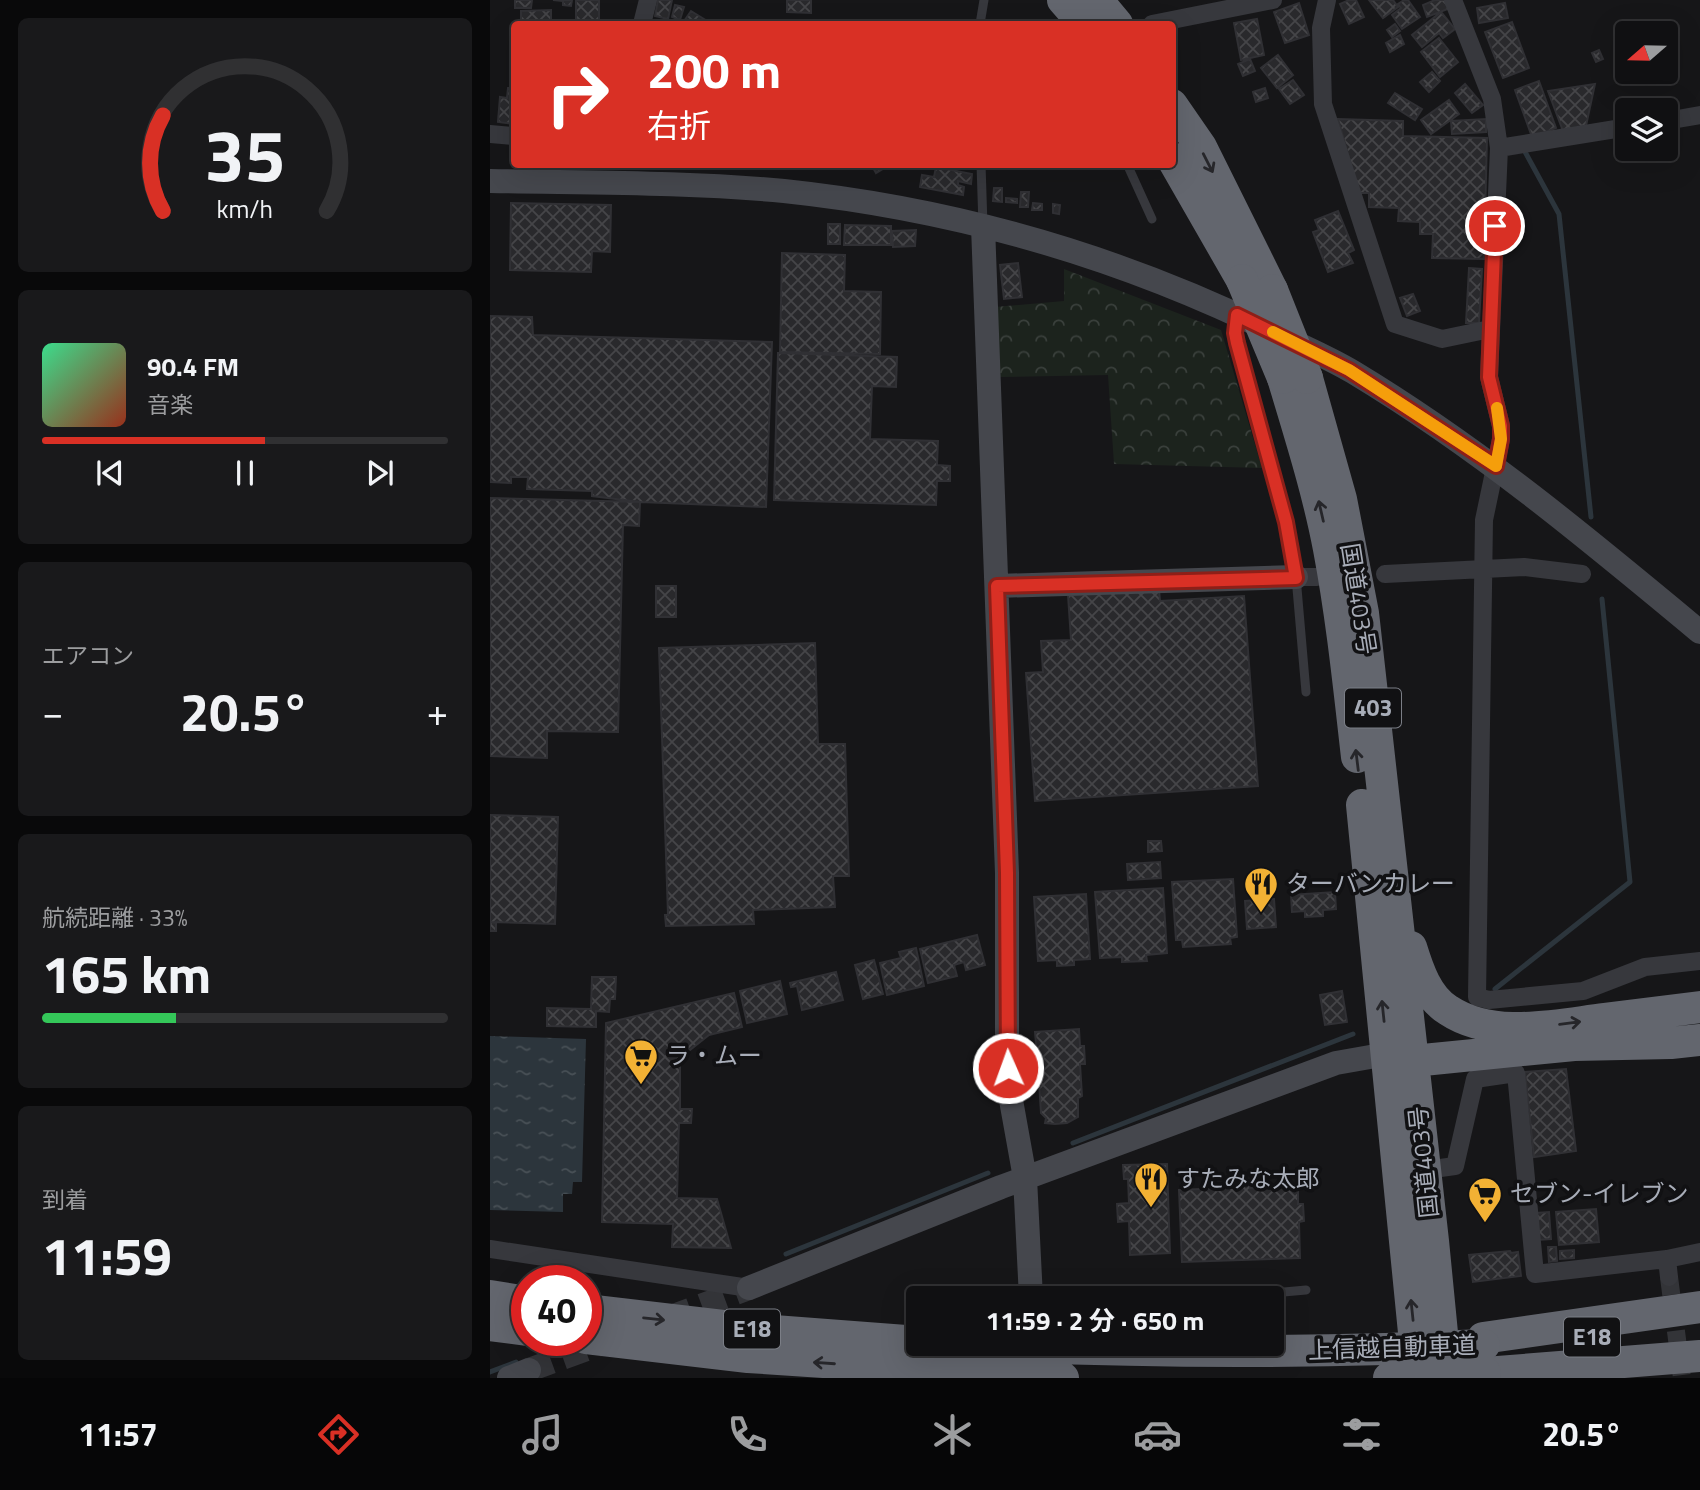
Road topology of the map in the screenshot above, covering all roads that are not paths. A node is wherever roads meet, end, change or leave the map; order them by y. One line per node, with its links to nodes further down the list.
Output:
1 (648, 0): 10 (street)
2 (984, 0): 11 (lane)
3 (1063, 0): 12 (highway)
4 (1097, 0): 13 (highway)
5 (1273, 0): 8 (street)
6 (1326, 0): 29 (street)
7 (1453, 0): 21 (street)
8 (1254, 2): 9 (street)
9 (1203, 7): 14 (street)
10 (643, 21)
11 (980, 21)
12 (1081, 21)
13 (1114, 21)
14 (1162, 21)
15 (1176, 111): 30 (highway, 国道403号 / 403, one-way to 30, bridge)
16 (1700, 116): 17 (street)
17 (1678, 119)
18 (1615, 129): 21 (street)
19 (490, 134): 20 (street)
20 (511, 136)
21 (1499, 148): 29 (street)
22 (1176, 165): 30 (highway, 国道403号 / 403, bridge)
23 (981, 168): 27 (lane)
24 (1129, 168): 26 (lane)
25 (490, 181): 27 (street)
26 (1152, 219)
27 (983, 226): 28 (street); 36 (street)
28 (1237, 315): 31 (street); 35 (lane)
29 (1490, 329): 31 (street)
30 (1295, 378): 39 (highway, 国道403号 / 403); 44 (highway, 国道403号 / 403, one-way to 30)
31 (1496, 466): 32 (street); 37 (street)
32 (1484, 568): 33 (street); 34 (street); 40 (street)
33 (1385, 574)
34 (1582, 574)
35 (1307, 577): 36 (street); 38 (lane)
36 (997, 586): 46 (street)
37 (1700, 632)
38 (1306, 692)
39 (1394, 885): 42 (highway); 44 (highway, 国道403号 / 403)
40 (1700, 961)
41 (1700, 1007): 42 (highway, one-way to 41)
42 (1531, 1028): 44 (highway)
43 (1700, 1040): 44 (highway)
44 (1404, 1052): 45 (highway, 国道403号 / 403); 46 (street); 68 (highway, 国道403号 / 403, one-way to 44)
45 (1426, 1170): 48 (street); 69 (highway, 国道403号 / 403)
46 (1025, 1178): 49 (street); 50 (street)
47 (490, 1249): 50 (street)
48 (1700, 1252)
49 (1030, 1286)
50 (749, 1288)
51 (1306, 1290): 52 (lane)
52 (1284, 1292)
53 (490, 1296): 54 (highway)
54 (511, 1299)
55 (1700, 1307): 62 (highway)
56 (602, 1312): 61 (highway, E18, one-way to 61)
57 (490, 1325): 58 (highway)
58 (511, 1328)
59 (1700, 1328): 62 (highway, 上信越自動車道 / E18)
60 (602, 1340): 66 (highway, E18, one-way to 60)
61 (906, 1341)
62 (1484, 1352): 64 (highway, 上信越自動車道 / E18); 65 (highway, 上信越自動車道 / E18, bridge)
63 (1284, 1353): 65 (highway, 上信越自動車道 / E18)
64 (1700, 1356)
65 (1388, 1363): 67 (highway, 上信越自動車道 / E18)
66 (1063, 1378)
67 (1373, 1378)
68 (1419, 1378)
69 (1446, 1378)

